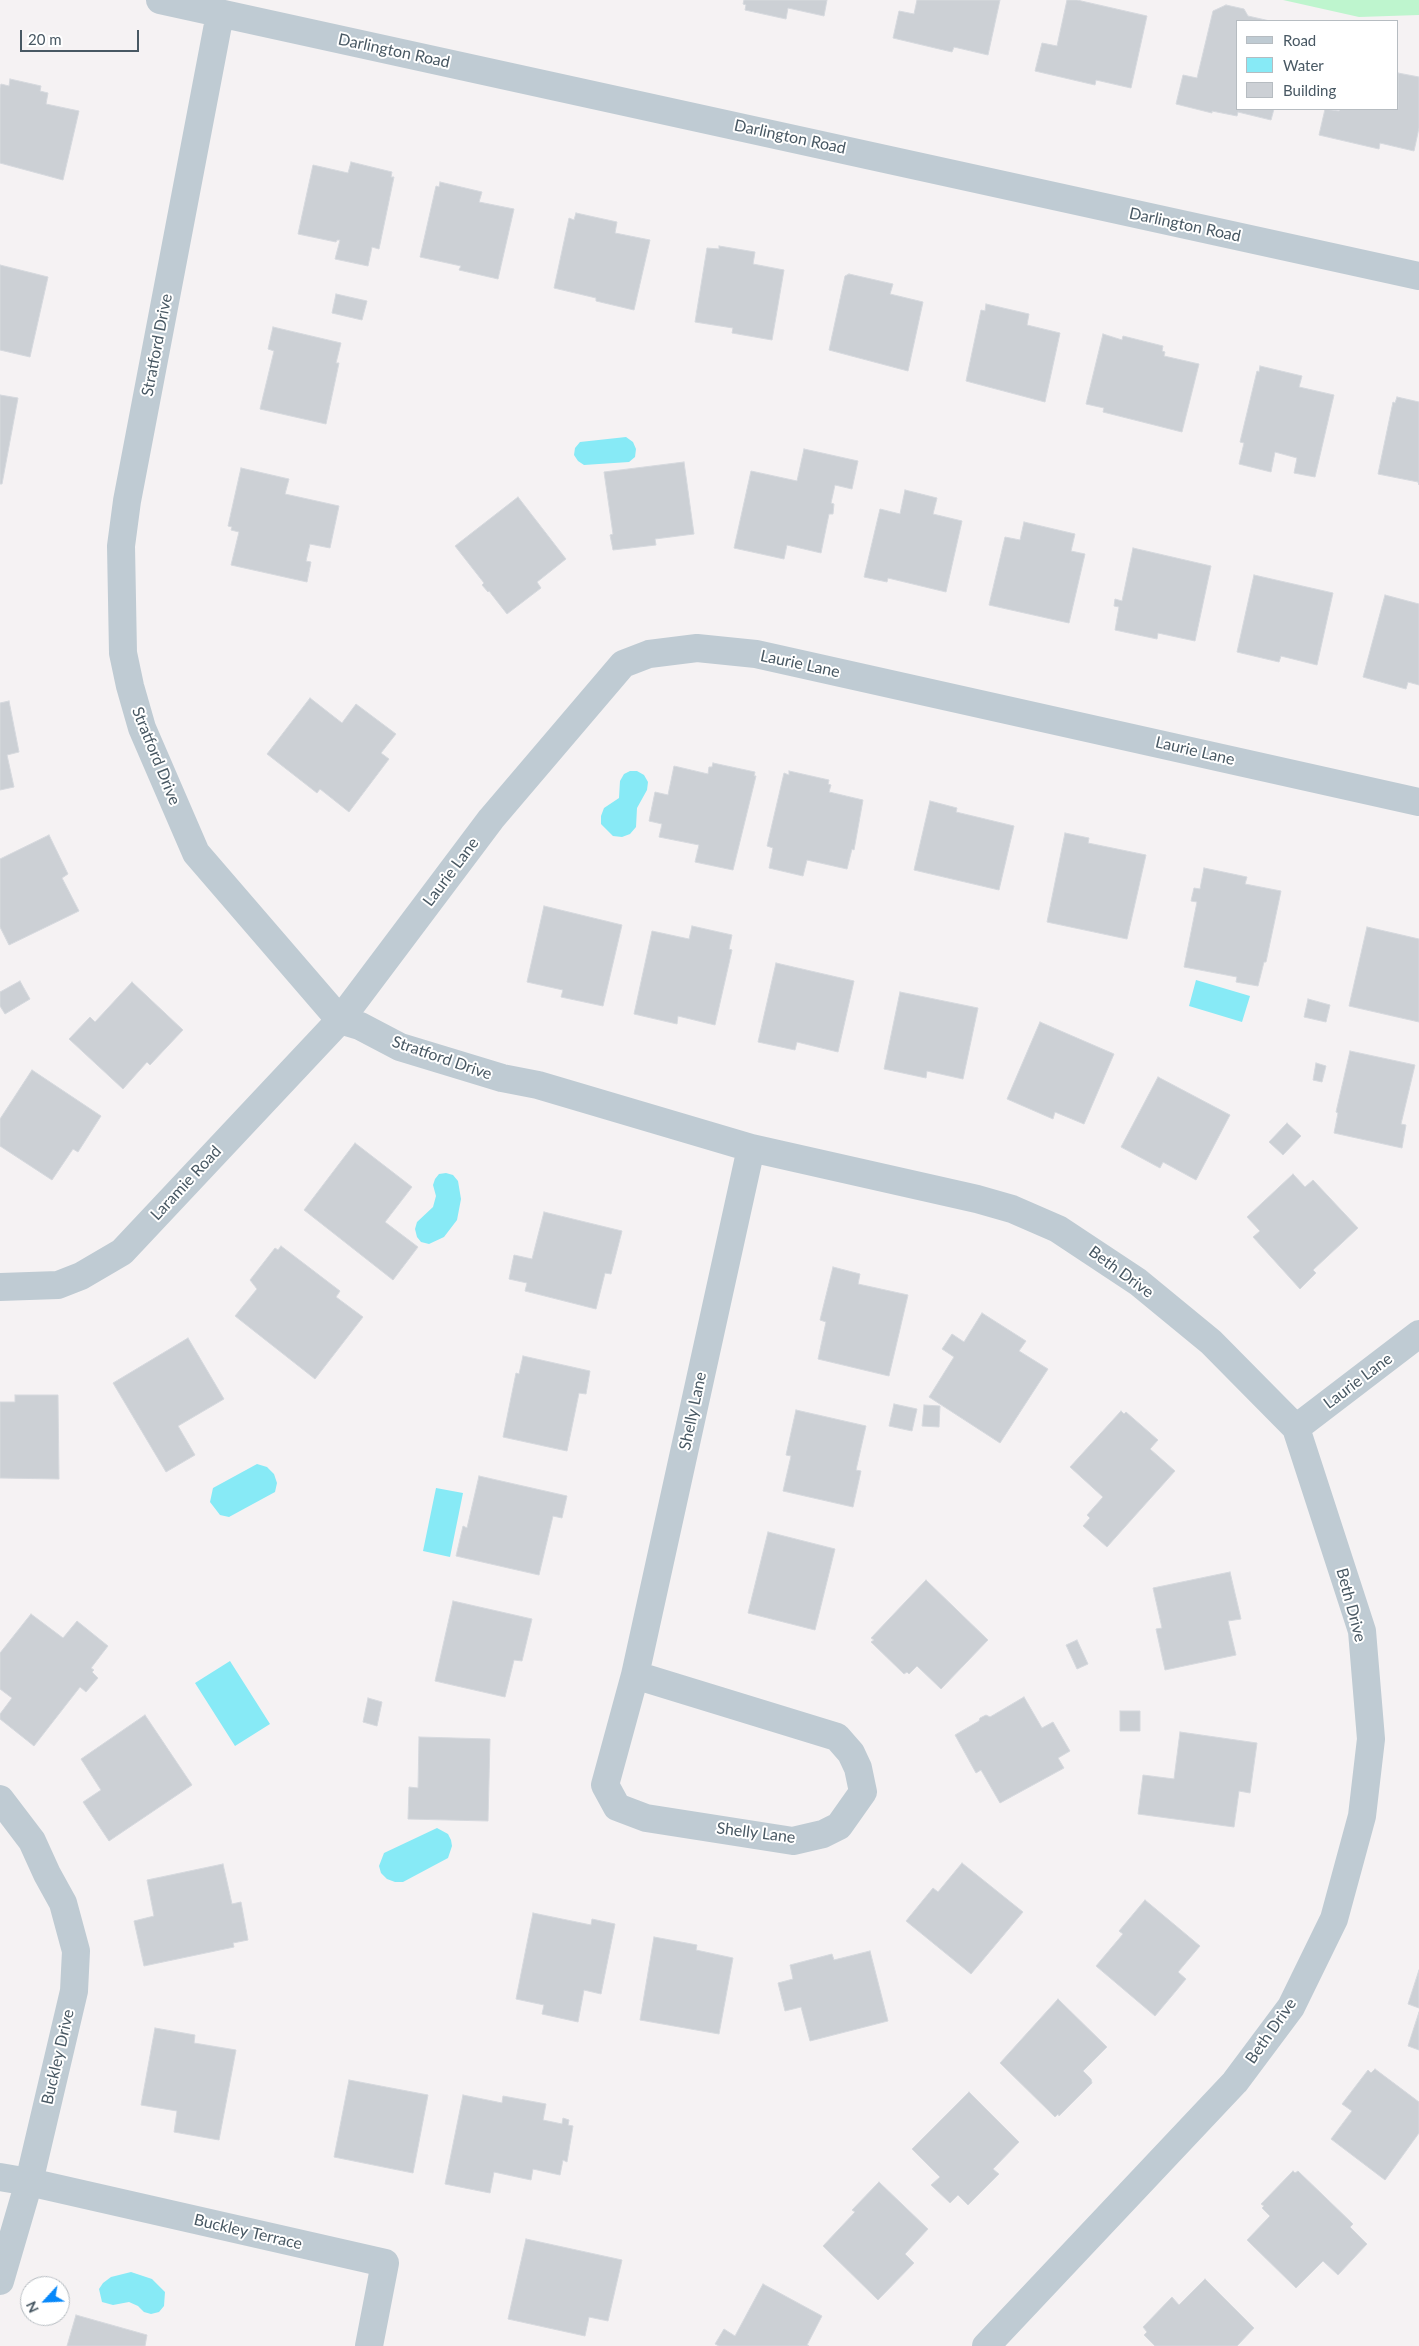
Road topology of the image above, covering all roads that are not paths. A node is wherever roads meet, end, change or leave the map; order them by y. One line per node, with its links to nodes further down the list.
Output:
1 (160, 0): 2 (street, Darlington Road)
2 (220, 14): 3 (street, Darlington Road); 5 (street, Stratford Drive)
3 (1419, 276)
4 (1419, 802): 5 (street, Laurie Lane)
5 (340, 1020): 6 (street, Stratford Drive); 7 (street, Laramie Road)
6 (751, 1148): 9 (street, Beth Drive); 10 (street, Shelly Lane)
7 (0, 1287)
8 (1419, 1334): 9 (street, Laurie Lane)
9 (1296, 1428): 16 (street, Beth Drive)
10 (635, 1675): 10 (street, Shelly Lane)
11 (0, 1799): 13 (street, Buckley Drive)
12 (0, 2177): 13 (street)
13 (29, 2182): 14 (street, Buckley Drive); 15 (street, Buckley Terrace)
14 (0, 2282)
15 (369, 2346)
16 (986, 2346)

